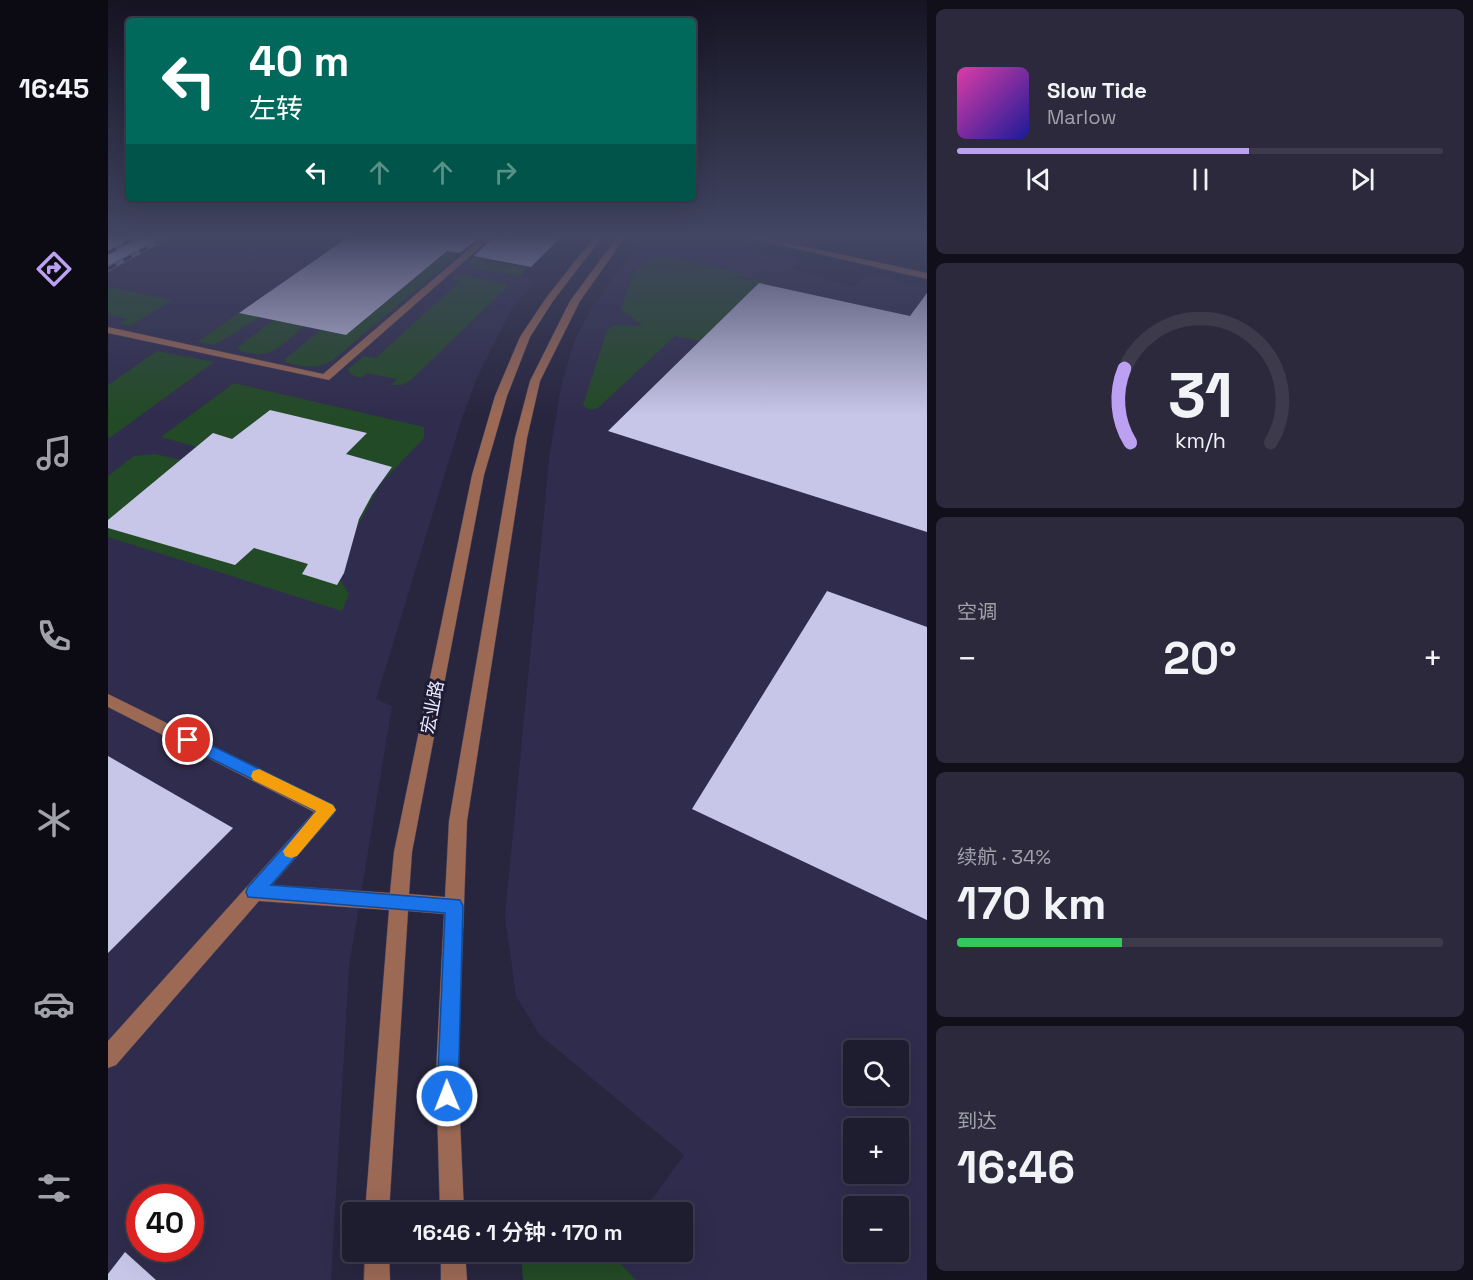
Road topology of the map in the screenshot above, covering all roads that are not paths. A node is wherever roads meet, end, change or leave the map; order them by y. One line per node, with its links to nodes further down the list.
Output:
1 (420, 296): 4 (street)
2 (552, 296): 7 (street, 宏业路)
3 (579, 296): 8 (street)
4 (108, 330)
5 (108, 700): 6 (street)
6 (254, 892): 7 (street); 9 (street)
7 (399, 900): 8 (street); 10 (street, 宏业路)
8 (454, 906): 11 (street)
9 (108, 1057)
10 (378, 1202)
11 (452, 1202)
12 (377, 1262): 14 (street)
13 (453, 1262): 15 (street)
14 (377, 1280)
15 (454, 1280)

